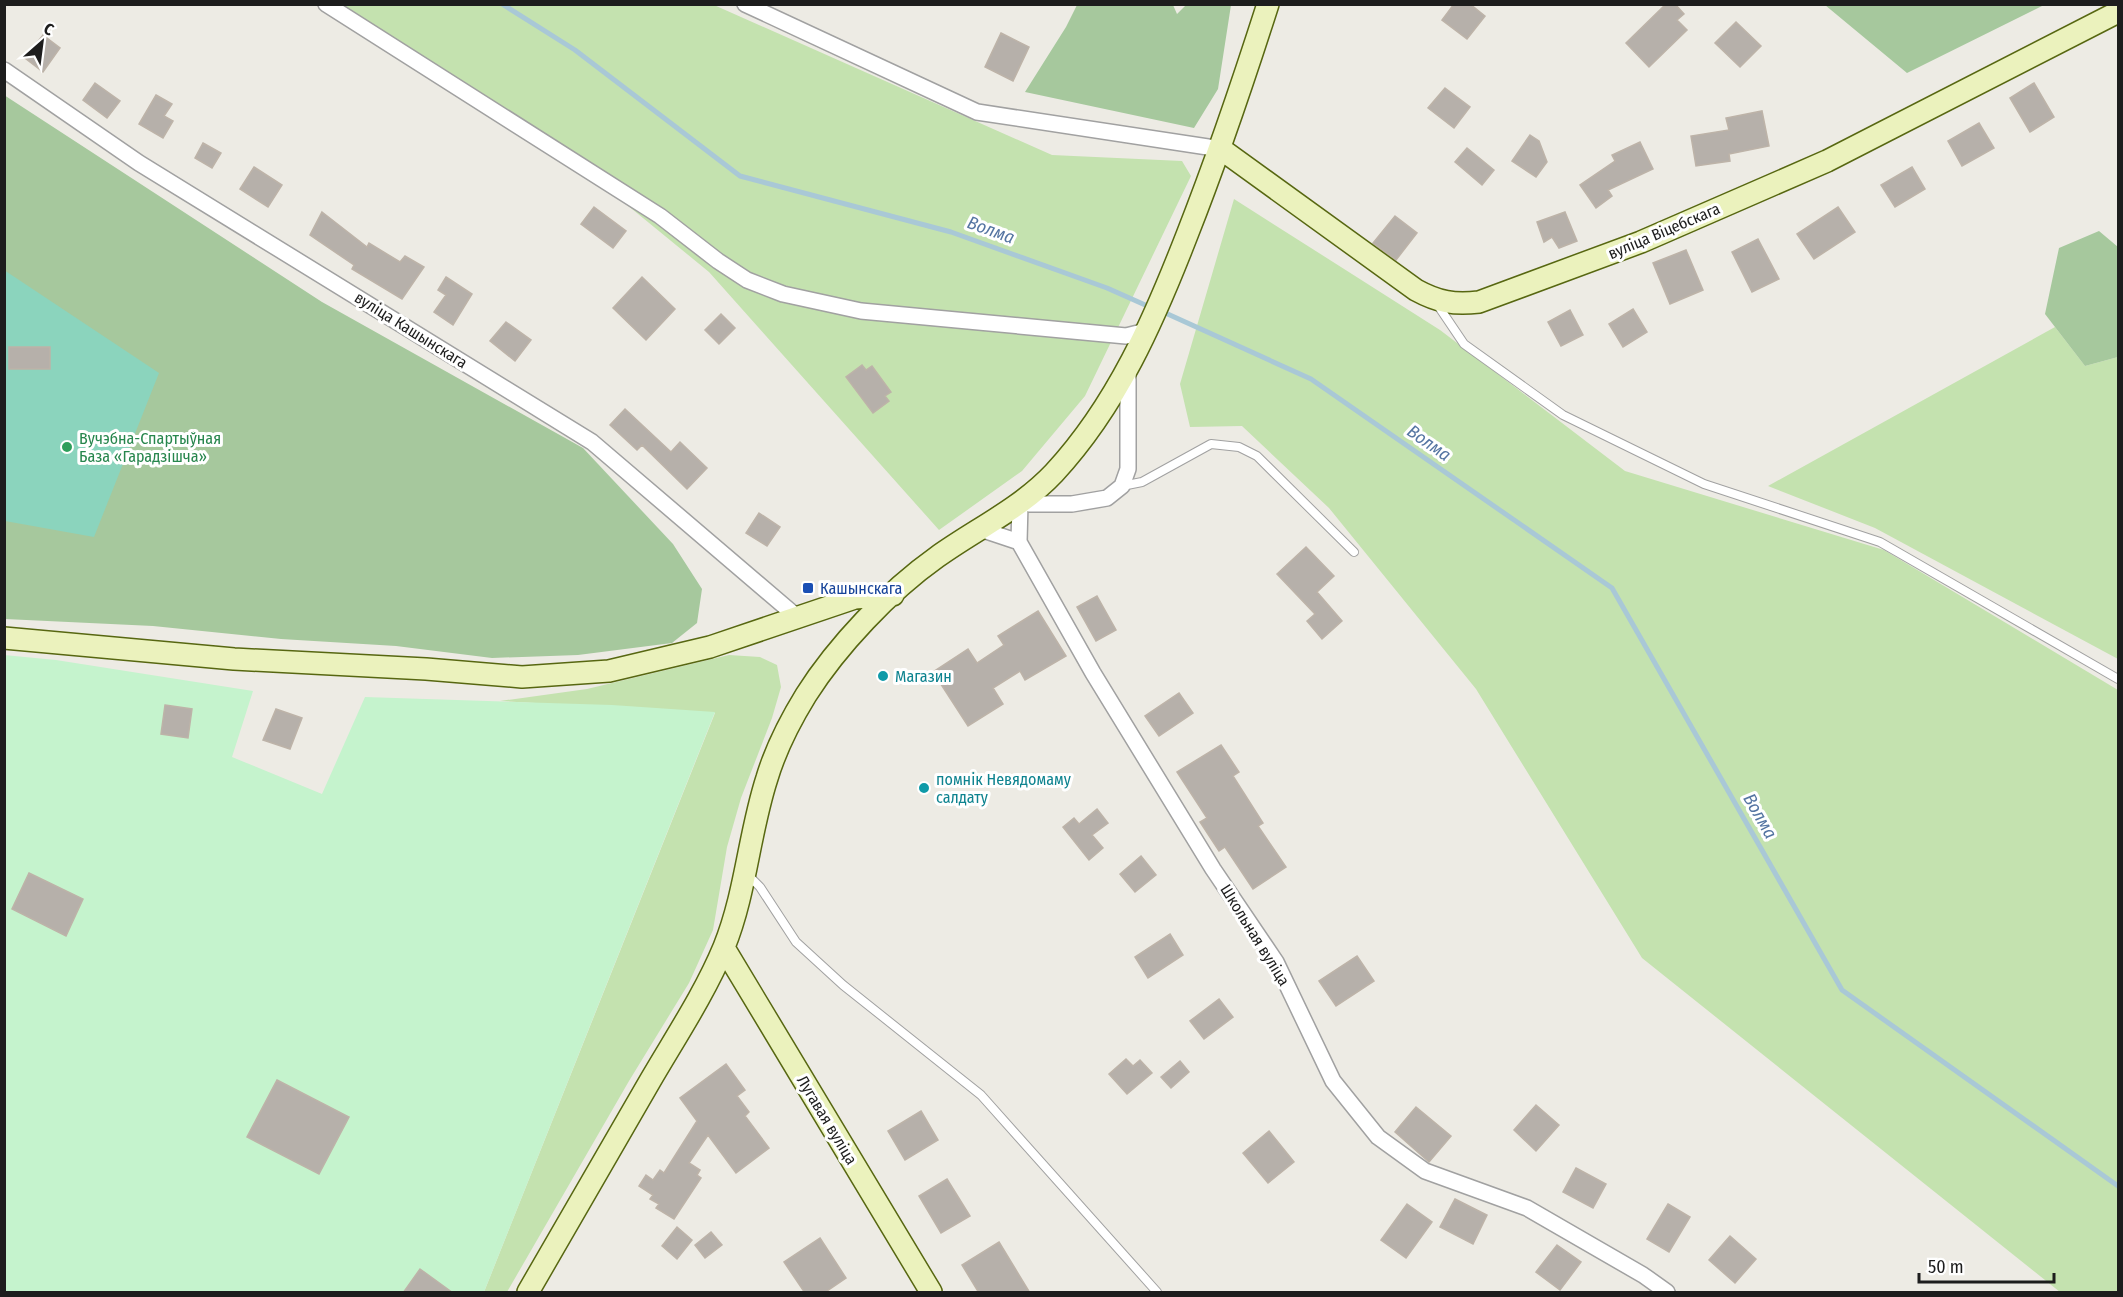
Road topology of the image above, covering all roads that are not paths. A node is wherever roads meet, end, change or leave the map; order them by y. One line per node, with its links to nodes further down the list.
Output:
1 (326, 4): 8 (street)
2 (745, 4): 6 (street)
3 (1268, 4): 6 (street)
4 (2118, 12): 7 (street, вуліца Віцебскага)
5 (4, 70): 16 (street, вуліца Кашынскага)
6 (1221, 149): 7 (street, вуліца Віцебскага); 8 (street)
7 (1435, 300): 18 (lane)
8 (1146, 331): 9 (street)
9 (1128, 370): 10 (street); 11 (street)
10 (1122, 486): 11 (street); 14 (lane)
11 (1020, 504): 12 (street); 13 (street)
12 (980, 529): 13 (street); 15 (street)
13 (1019, 542): 24 (street, Школьная вуліца)
14 (1354, 552)
15 (893, 595): 16 (street); 19 (street)
16 (796, 617): 17 (street)
17 (4, 638)
18 (2118, 679)
19 (746, 872): 20 (street); 23 (lane)
20 (724, 948): 21 (street); 22 (street, Лугавая вуліца)
21 (528, 1293)
22 (931, 1293)
23 (1157, 1293)
24 (1667, 1293)

